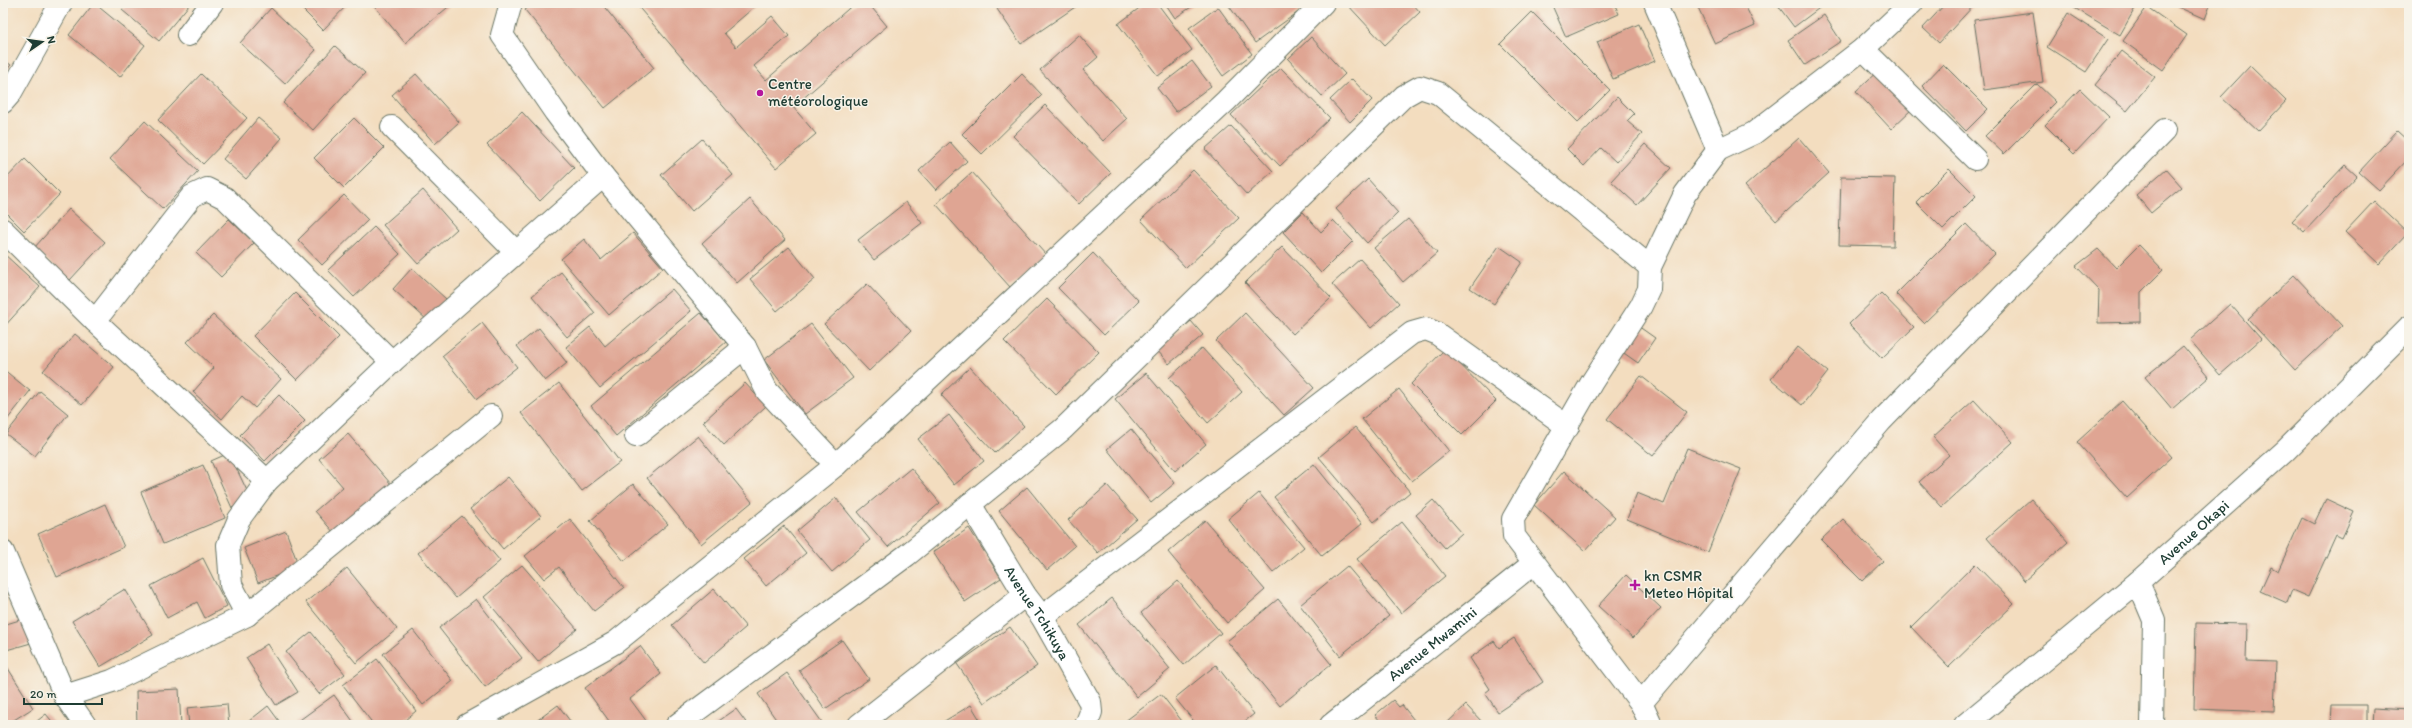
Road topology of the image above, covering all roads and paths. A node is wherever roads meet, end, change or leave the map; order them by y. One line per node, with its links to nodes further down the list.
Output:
1 (61, 3): 9 (street)
2 (212, 3): 7 (street)
3 (511, 3): 14 (street)
4 (1323, 3): 25 (street)
5 (1655, 3): 12 (street)
6 (1912, 3): 8 (street)
7 (188, 36)
8 (1863, 49): 12 (street); 13 (street)
9 (3, 102)
10 (392, 127): 16 (street)
11 (2165, 130): 35 (street)
12 (1718, 150): 17 (street)
13 (1975, 160)
14 (603, 176): 16 (street); 20 (street)
15 (3, 230): 18 (street)
16 (516, 252): 21 (street)
17 (1650, 267): 23 (street); 27 (street)
18 (95, 321): 21 (street); 26 (street)
19 (2409, 327): 30 (street, Avenue Okapi)
20 (745, 347): 24 (street); 25 (street)
21 (392, 362): 26 (street)
22 (491, 416): 32 (street)
23 (1568, 427): 29 (street); 33 (street)
24 (636, 436)
25 (836, 465): 37 (street)
26 (267, 481): 32 (street)
27 (970, 504): 31 (street, Avenue Tchikuya); 38 (street)
28 (3, 552): 34 (street)
29 (1534, 563): 35 (street); 41 (street, Avenue Mwamini)
30 (2138, 582): 43 (street, Avenue Okapi); 44 (street)
31 (1025, 595): 33 (street, Avenue Tchikuya); 39 (street)
32 (247, 615): 34 (street)
33 (1042, 617): 40 (street, Avenue Tchikuya)
34 (65, 696): 36 (street)
35 (1641, 703): 42 (street)
36 (85, 725)
37 (467, 725)
38 (677, 725)
39 (859, 725)
40 (1086, 725)
41 (1331, 725)
42 (1651, 725)
43 (1966, 725)
44 (2152, 725)

